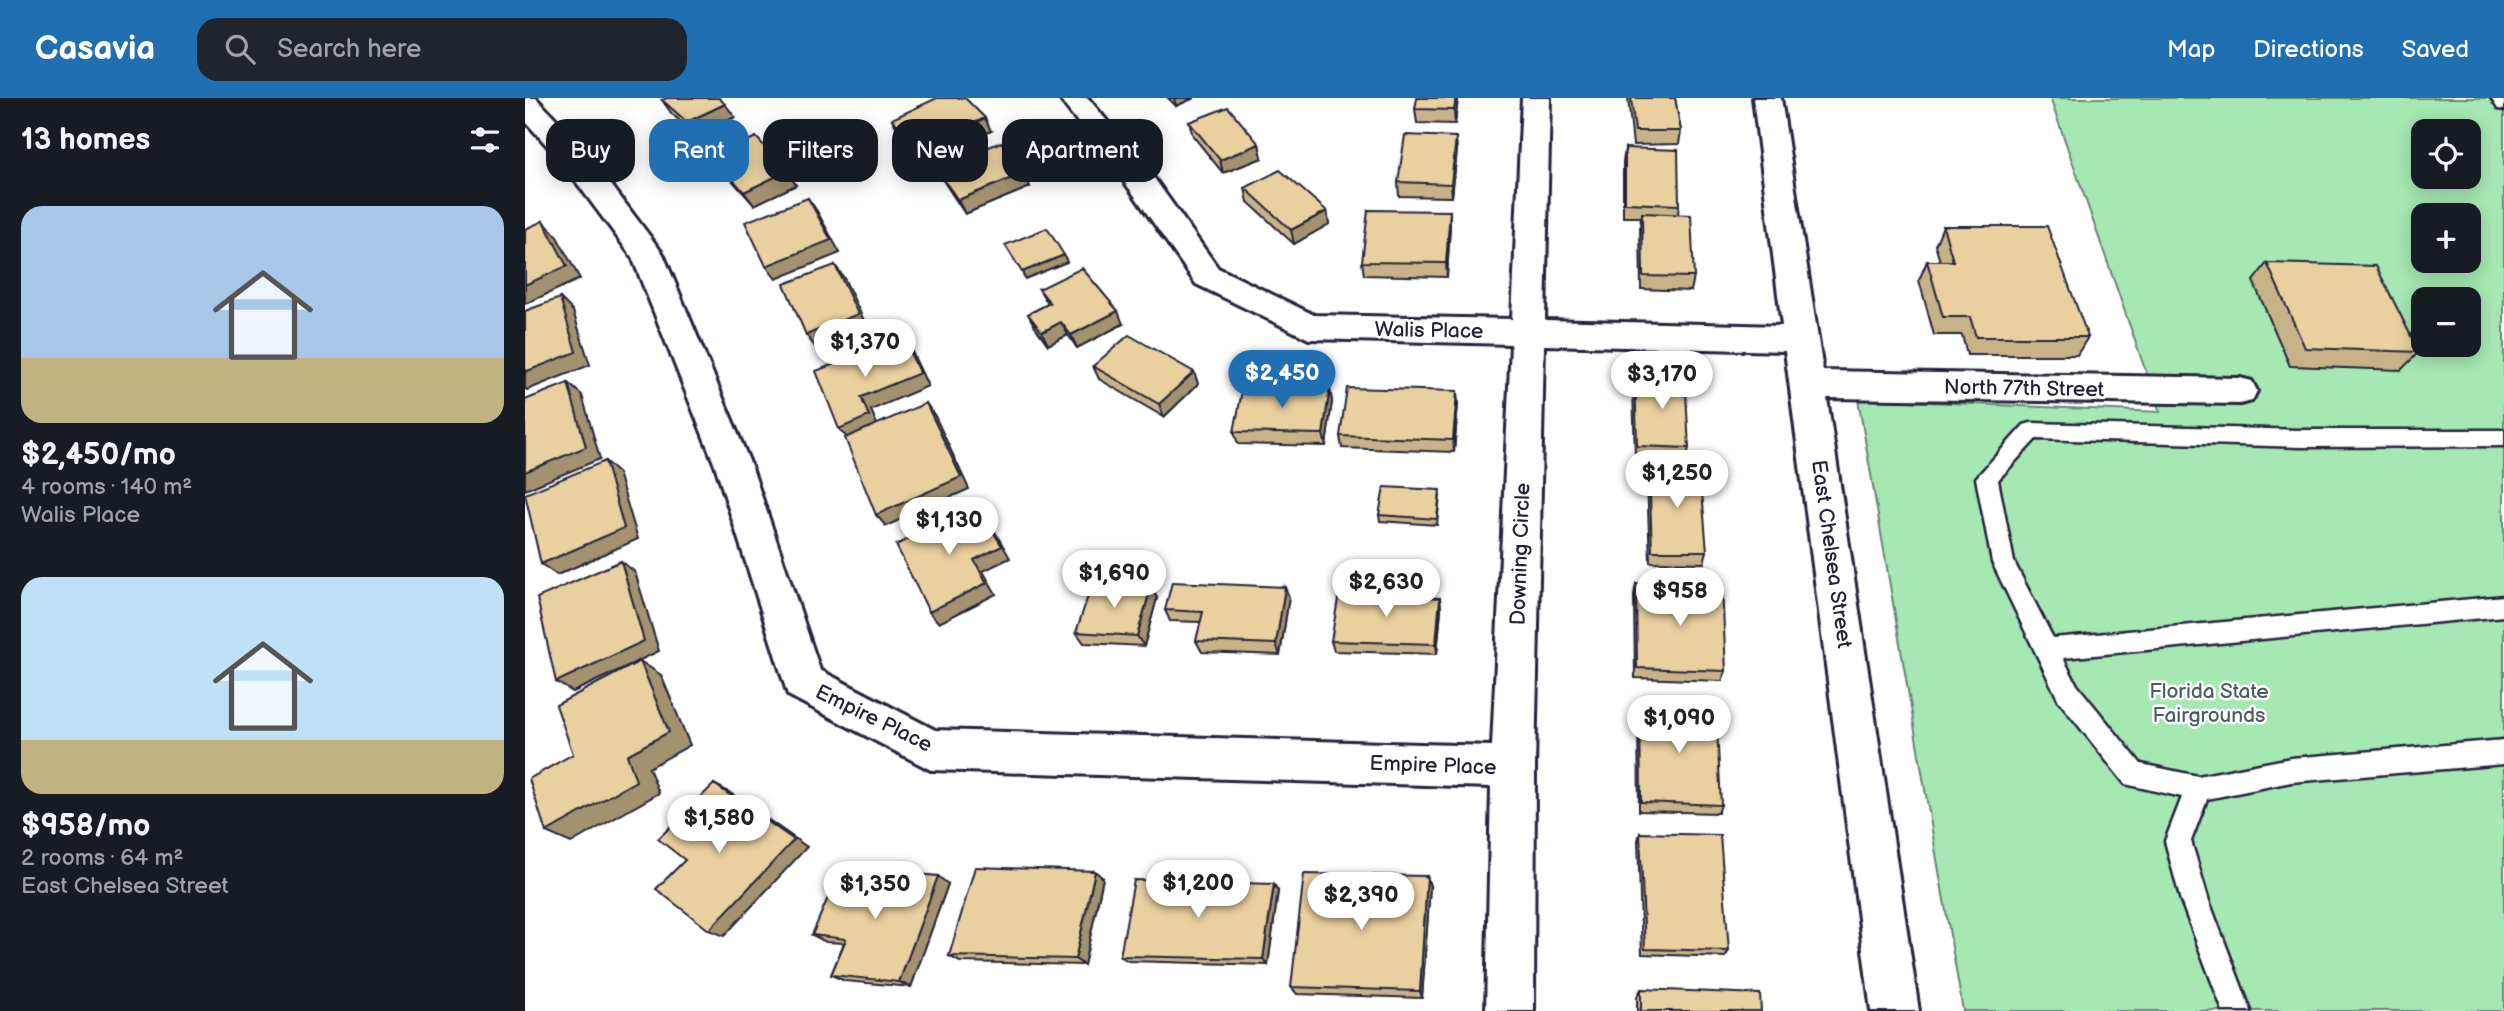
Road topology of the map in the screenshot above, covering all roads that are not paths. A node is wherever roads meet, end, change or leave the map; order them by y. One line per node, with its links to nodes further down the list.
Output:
1 (1073, 98): 7 (street, Walis Place)
2 (1536, 98): 7 (street, Downing Circle)
3 (1767, 98): 8 (street, East Chelsea Street)
4 (2499, 98): 6 (lane)
5 (525, 103): 15 (street, Empire Place)
6 (2504, 105)
7 (1528, 332): 8 (street, Walis Place); 15 (street, Downing Circle)
8 (1801, 339): 9 (street, East Chelsea Street)
9 (1808, 384): 10 (street, North 77th Street); 18 (street, East Chelsea Street)
10 (2240, 391)
11 (2504, 438): 13 (lane)
12 (2504, 606): 13 (lane)
13 (2047, 649): 16 (lane)
14 (2504, 752): 16 (lane)
15 (1513, 767): 17 (street, Downing Circle)
16 (2198, 788): 19 (lane)
17 (1510, 1011)
18 (1895, 1011)
19 (2237, 1011)

